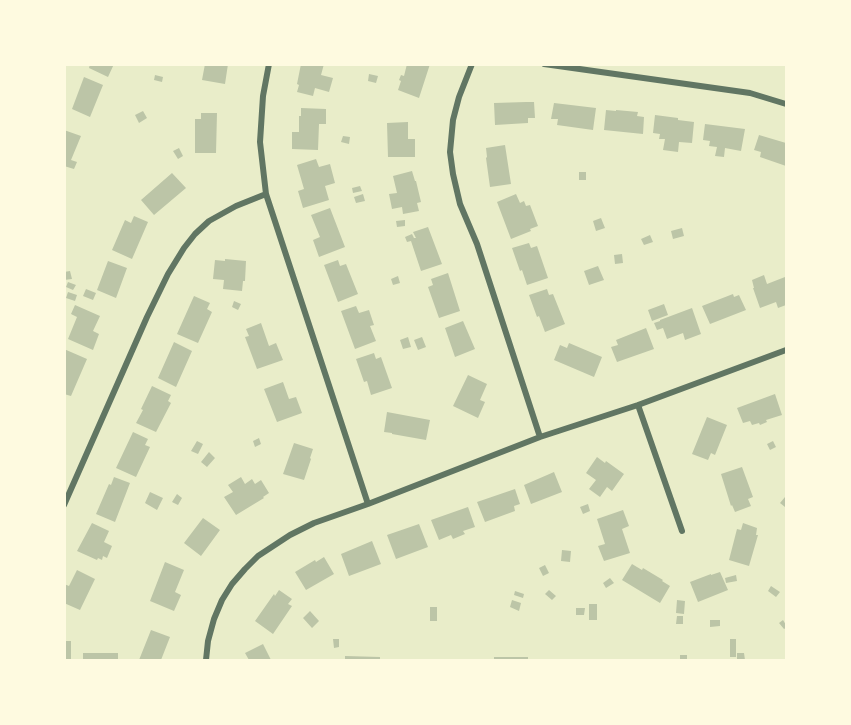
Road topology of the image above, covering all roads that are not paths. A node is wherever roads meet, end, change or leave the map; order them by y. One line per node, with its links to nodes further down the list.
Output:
1 (268, 64): 5 (street)
2 (472, 64): 8 (street)
3 (544, 64): 4 (street)
4 (786, 104)
5 (266, 194): 9 (street); 10 (street)
6 (786, 350): 7 (street)
7 (638, 405): 8 (street); 11 (street)
8 (540, 437): 9 (street)
9 (368, 504): 12 (street)
10 (64, 505)
11 (682, 531)
12 (206, 660)

